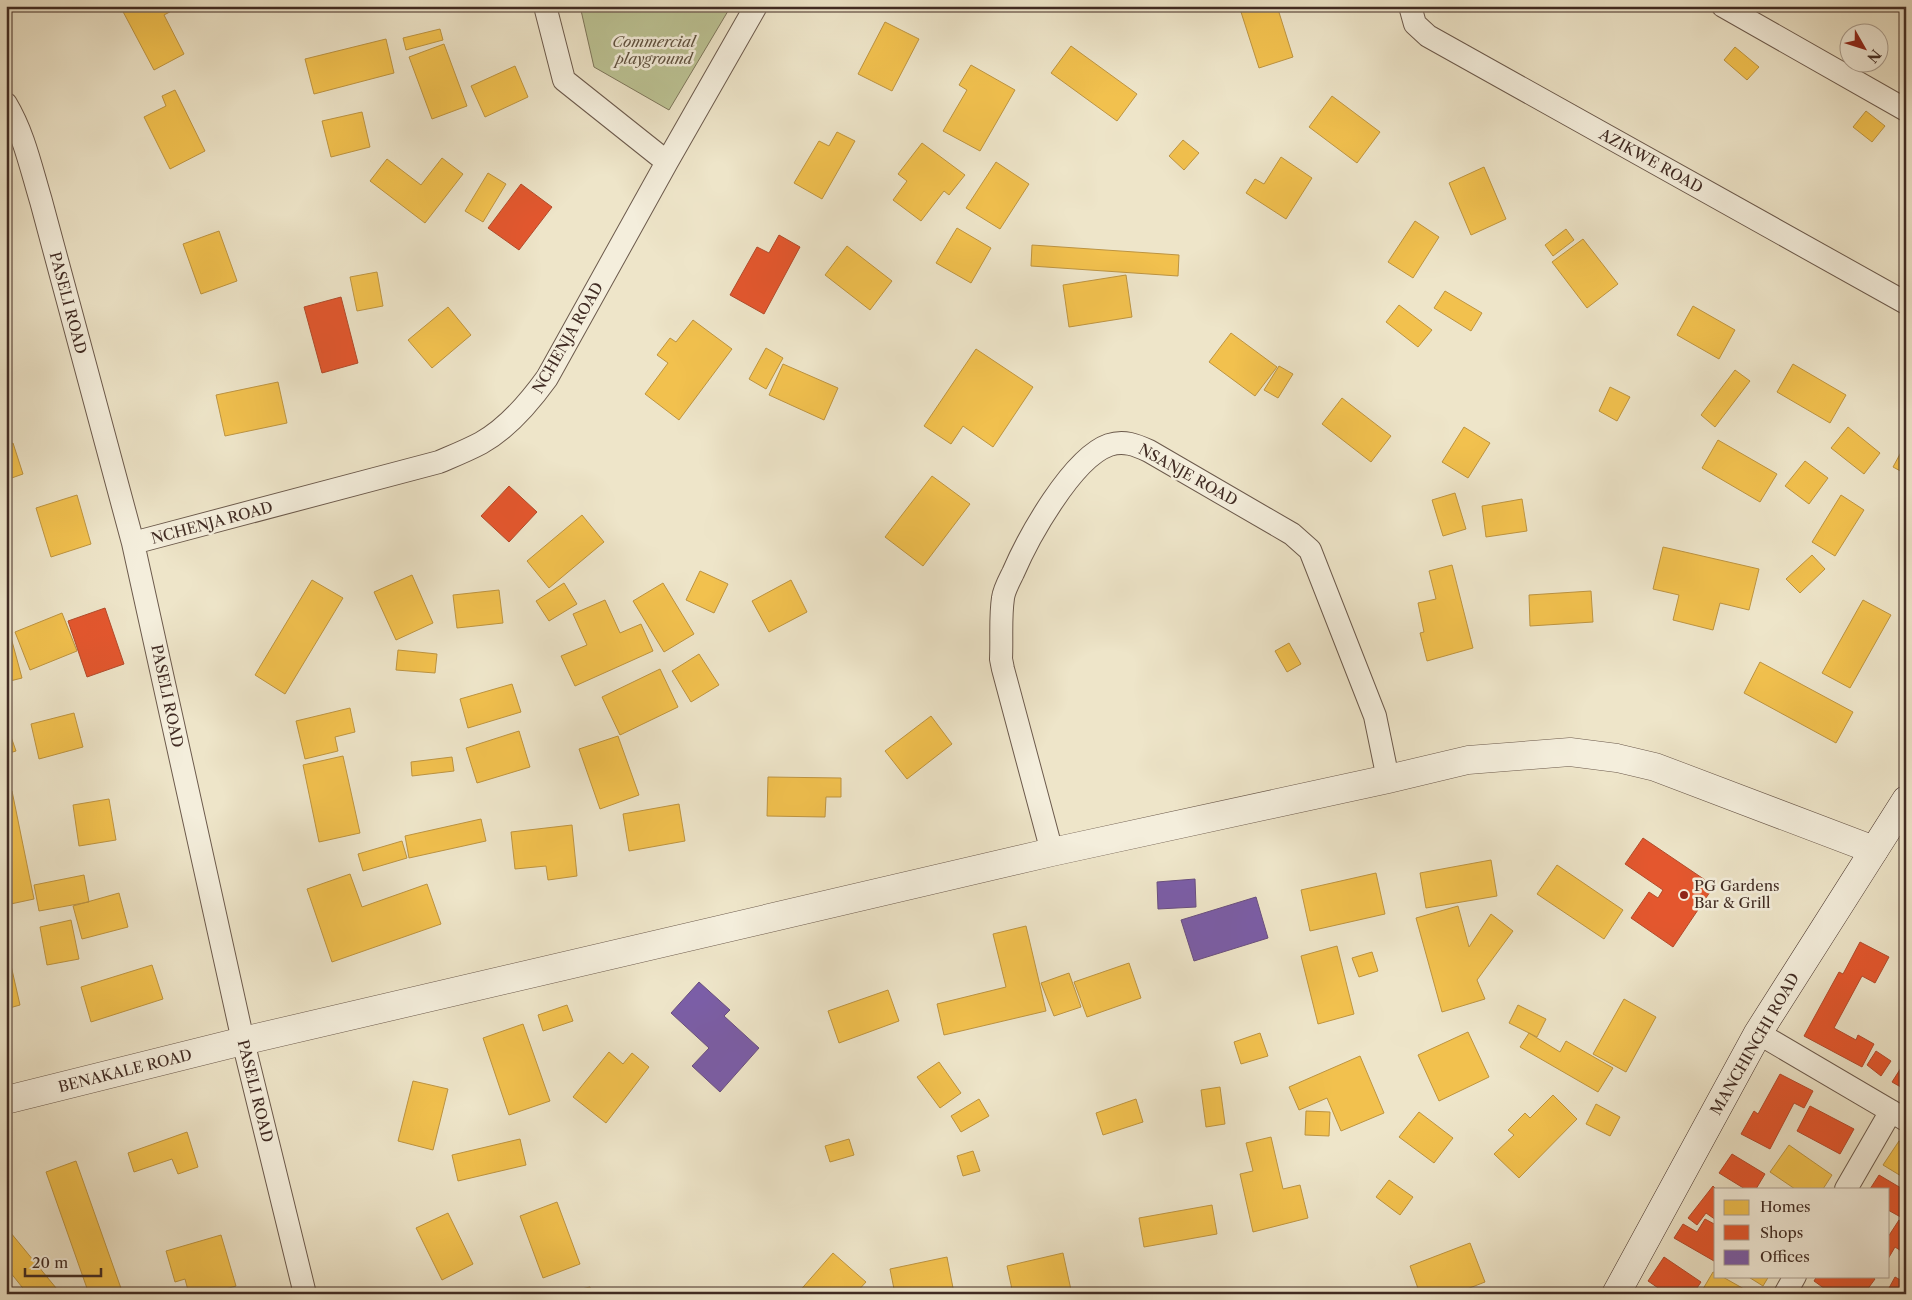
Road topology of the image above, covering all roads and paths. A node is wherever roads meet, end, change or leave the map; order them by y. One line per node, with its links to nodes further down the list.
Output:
1 (545, 6): 7 (street)
2 (756, 6): 7 (street, NCHENJA ROAD)
3 (1410, 6): 8 (street, AZIKWE ROAD)
4 (1723, 6): 6 (street)
5 (6, 104): 9 (street, PASELI ROAD)
6 (1906, 110)
7 (667, 162): 9 (street, NCHENJA ROAD)
8 (1906, 303)
9 (133, 543): 15 (street, PASELI ROAD)
10 (1388, 779): 12 (street, BENAKALE ROAD); 13 (street, BENAKALE ROAD); 13 (street, NSANJE ROAD)
11 (1906, 800): 12 (street, MANCHINCHI ROAD)
12 (1874, 850): 14 (street, MANCHINCHI ROAD)
13 (1052, 852): 15 (street, BENAKALE ROAD)
14 (1758, 1033): 17 (street); 21 (street, MANCHINCHI ROAD)
15 (243, 1041): 16 (street, BENAKALE ROAD); 20 (street, PASELI ROAD)
16 (6, 1100)
17 (1898, 1116): 18 (street)
18 (1847, 1188)
19 (1794, 1278): 22 (street)
20 (305, 1294)
21 (1616, 1294)
22 (1785, 1294)

